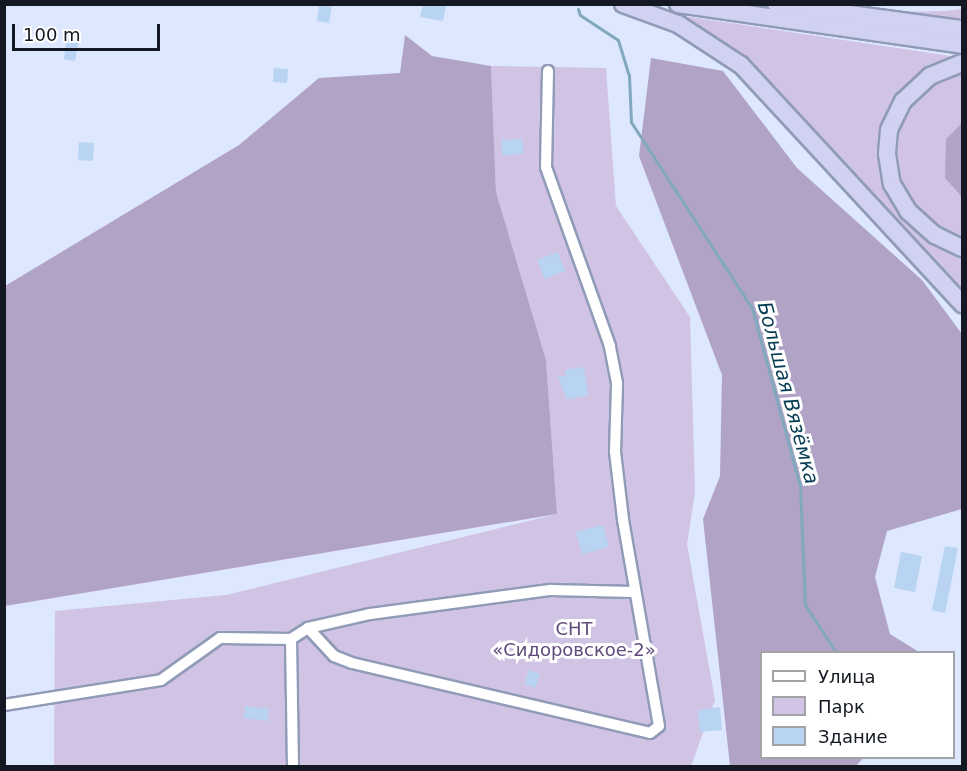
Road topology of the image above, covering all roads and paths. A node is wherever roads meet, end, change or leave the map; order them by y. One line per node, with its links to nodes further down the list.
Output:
1 (624, 4): 9 (highway)
2 (678, 4): 5 (highway)
3 (776, 4): 4 (highway)
4 (963, 29)
5 (963, 45)
6 (963, 63): 8 (highway)
7 (548, 71): 10 (street)
8 (963, 248)
9 (963, 304)
10 (633, 592): 11 (street); 11 (street)
11 (308, 628): 12 (street)
12 (291, 639): 13 (street); 14 (street)
13 (4, 705)
14 (293, 766)

